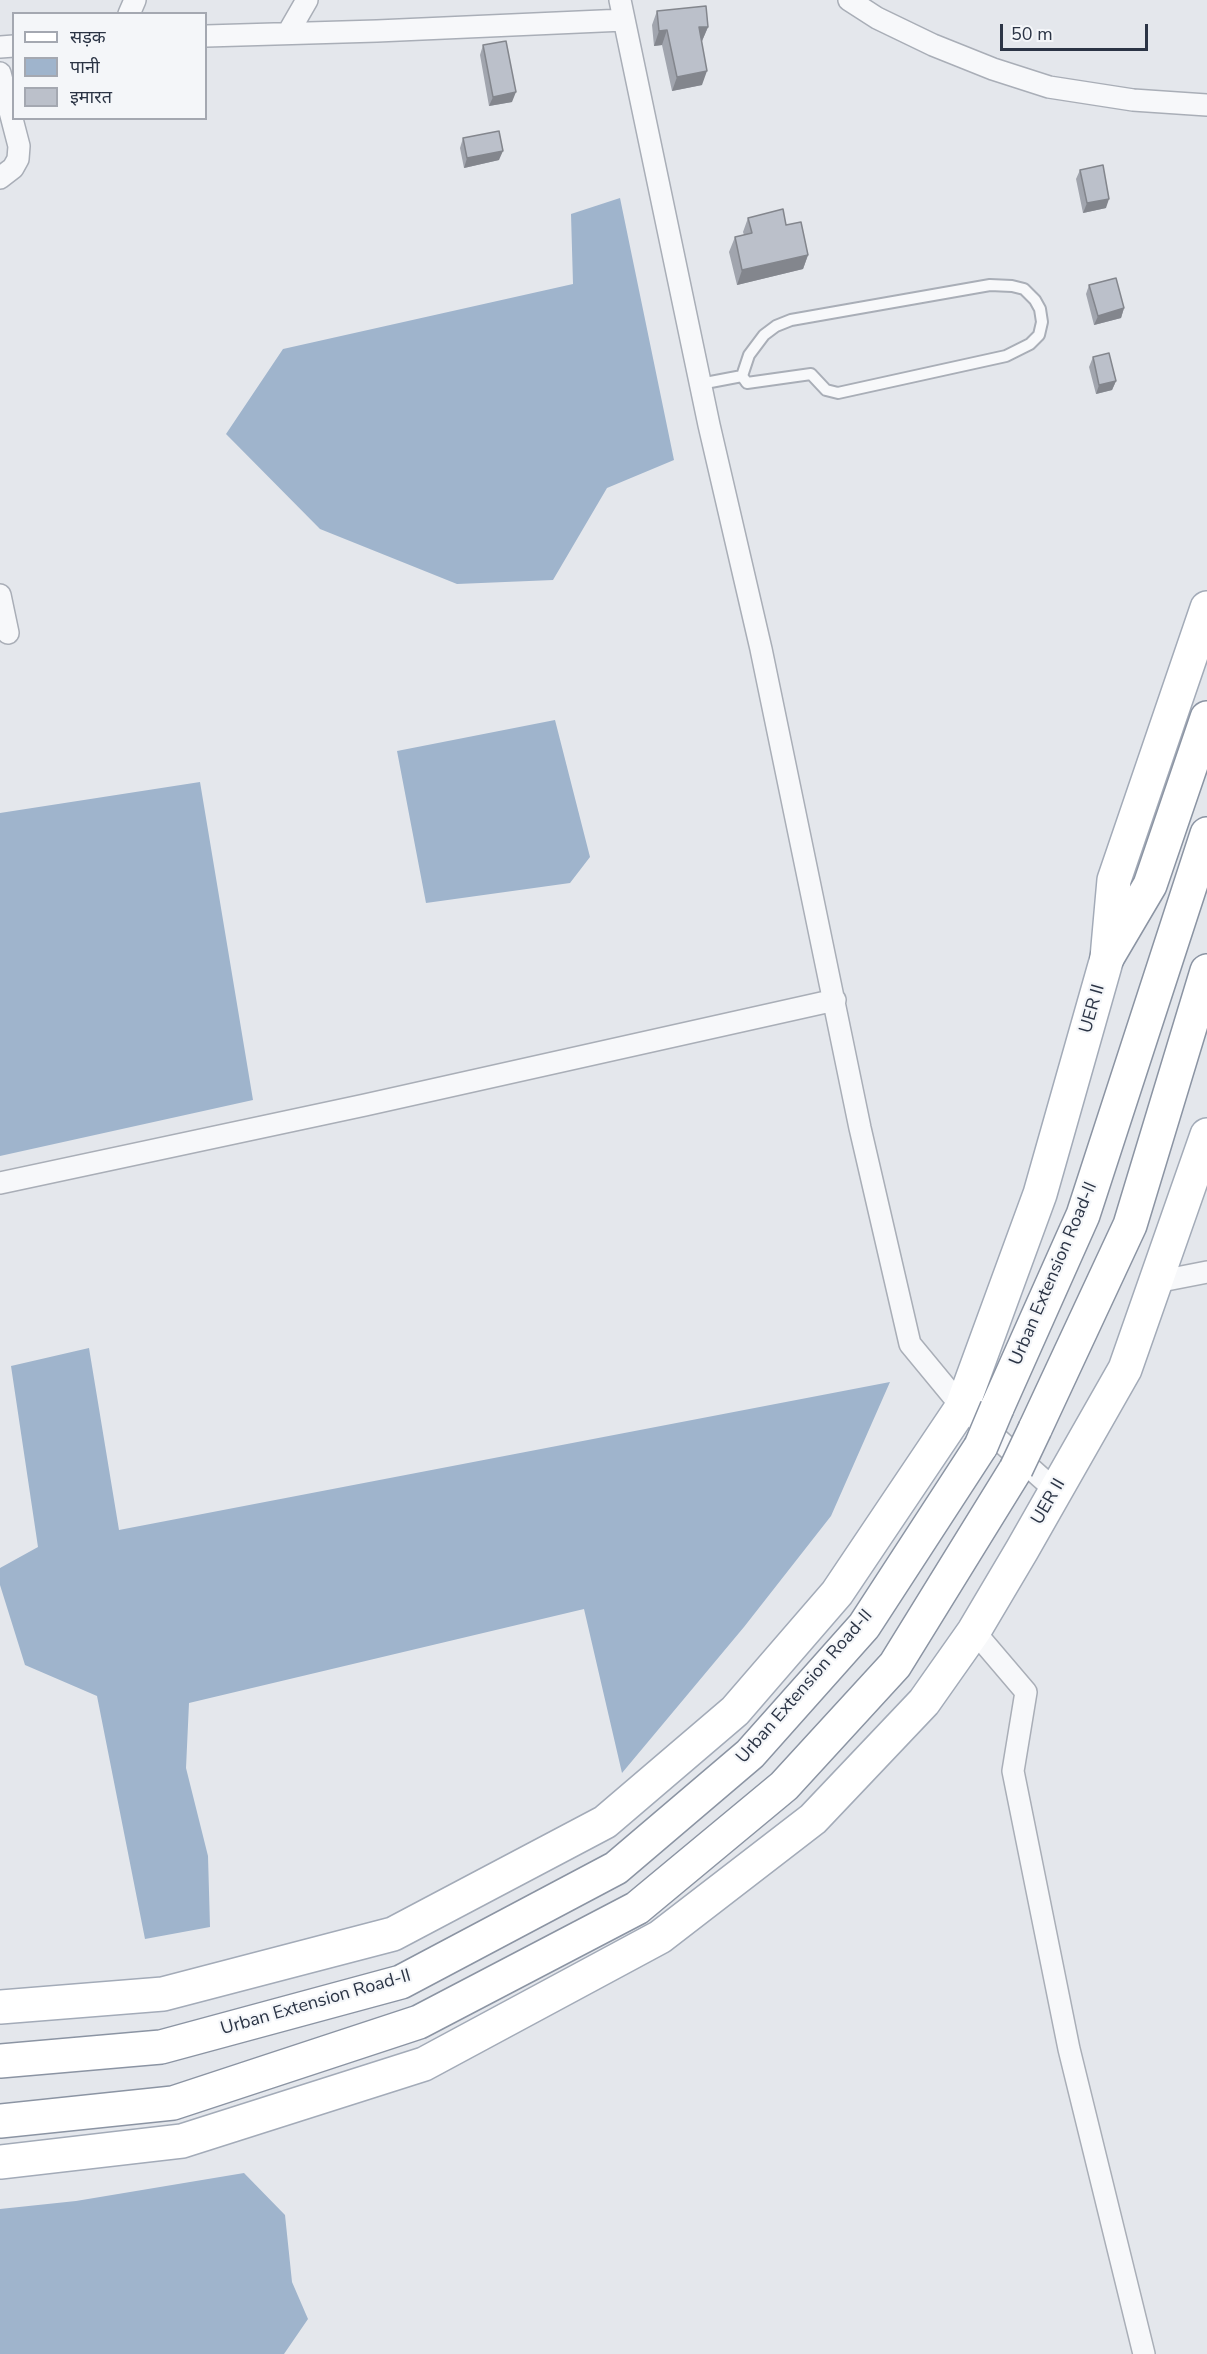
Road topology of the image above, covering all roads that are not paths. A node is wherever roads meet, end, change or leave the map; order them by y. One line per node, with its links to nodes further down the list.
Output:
1 (307, 0): 4 (street)
2 (849, 0): 7 (street)
3 (622, 10): 4 (street); 10 (street)
4 (288, 33): 5 (street)
5 (207, 36)
6 (0, 73): 8 (street)
7 (1207, 105)
8 (0, 178)
9 (742, 376): 9 (lane); 10 (lane)
10 (700, 384): 18 (street)
11 (0, 595): 13 (street)
12 (1207, 608): 16 (main road, UER II)
13 (8, 633)
14 (1207, 718): 16 (main road)
15 (1207, 834): 24 (main road, Urban Extension Road-II)
16 (1107, 958): 23 (main road, UER II)
17 (1207, 971): 25 (main road, bridge)
18 (835, 1000): 20 (street); 23 (street)
19 (1207, 1135): 22 (main road, UER II)
20 (0, 1183)
21 (1207, 1272): 22 (street)
22 (1156, 1282): 26 (main road, UER II)
23 (962, 1407): 24 (street); 28 (main road, UER II)
24 (989, 1428): 25 (street); 29 (main road, Urban Extension Road-II)
25 (1018, 1464): 26 (street); 30 (main road)
26 (1056, 1491): 27 (main road, UER II)
27 (974, 1631): 31 (main road, UER II); 32 (street)
28 (0, 2007)
29 (0, 2061)
30 (0, 2121)
31 (0, 2162)
32 (1144, 2354)

